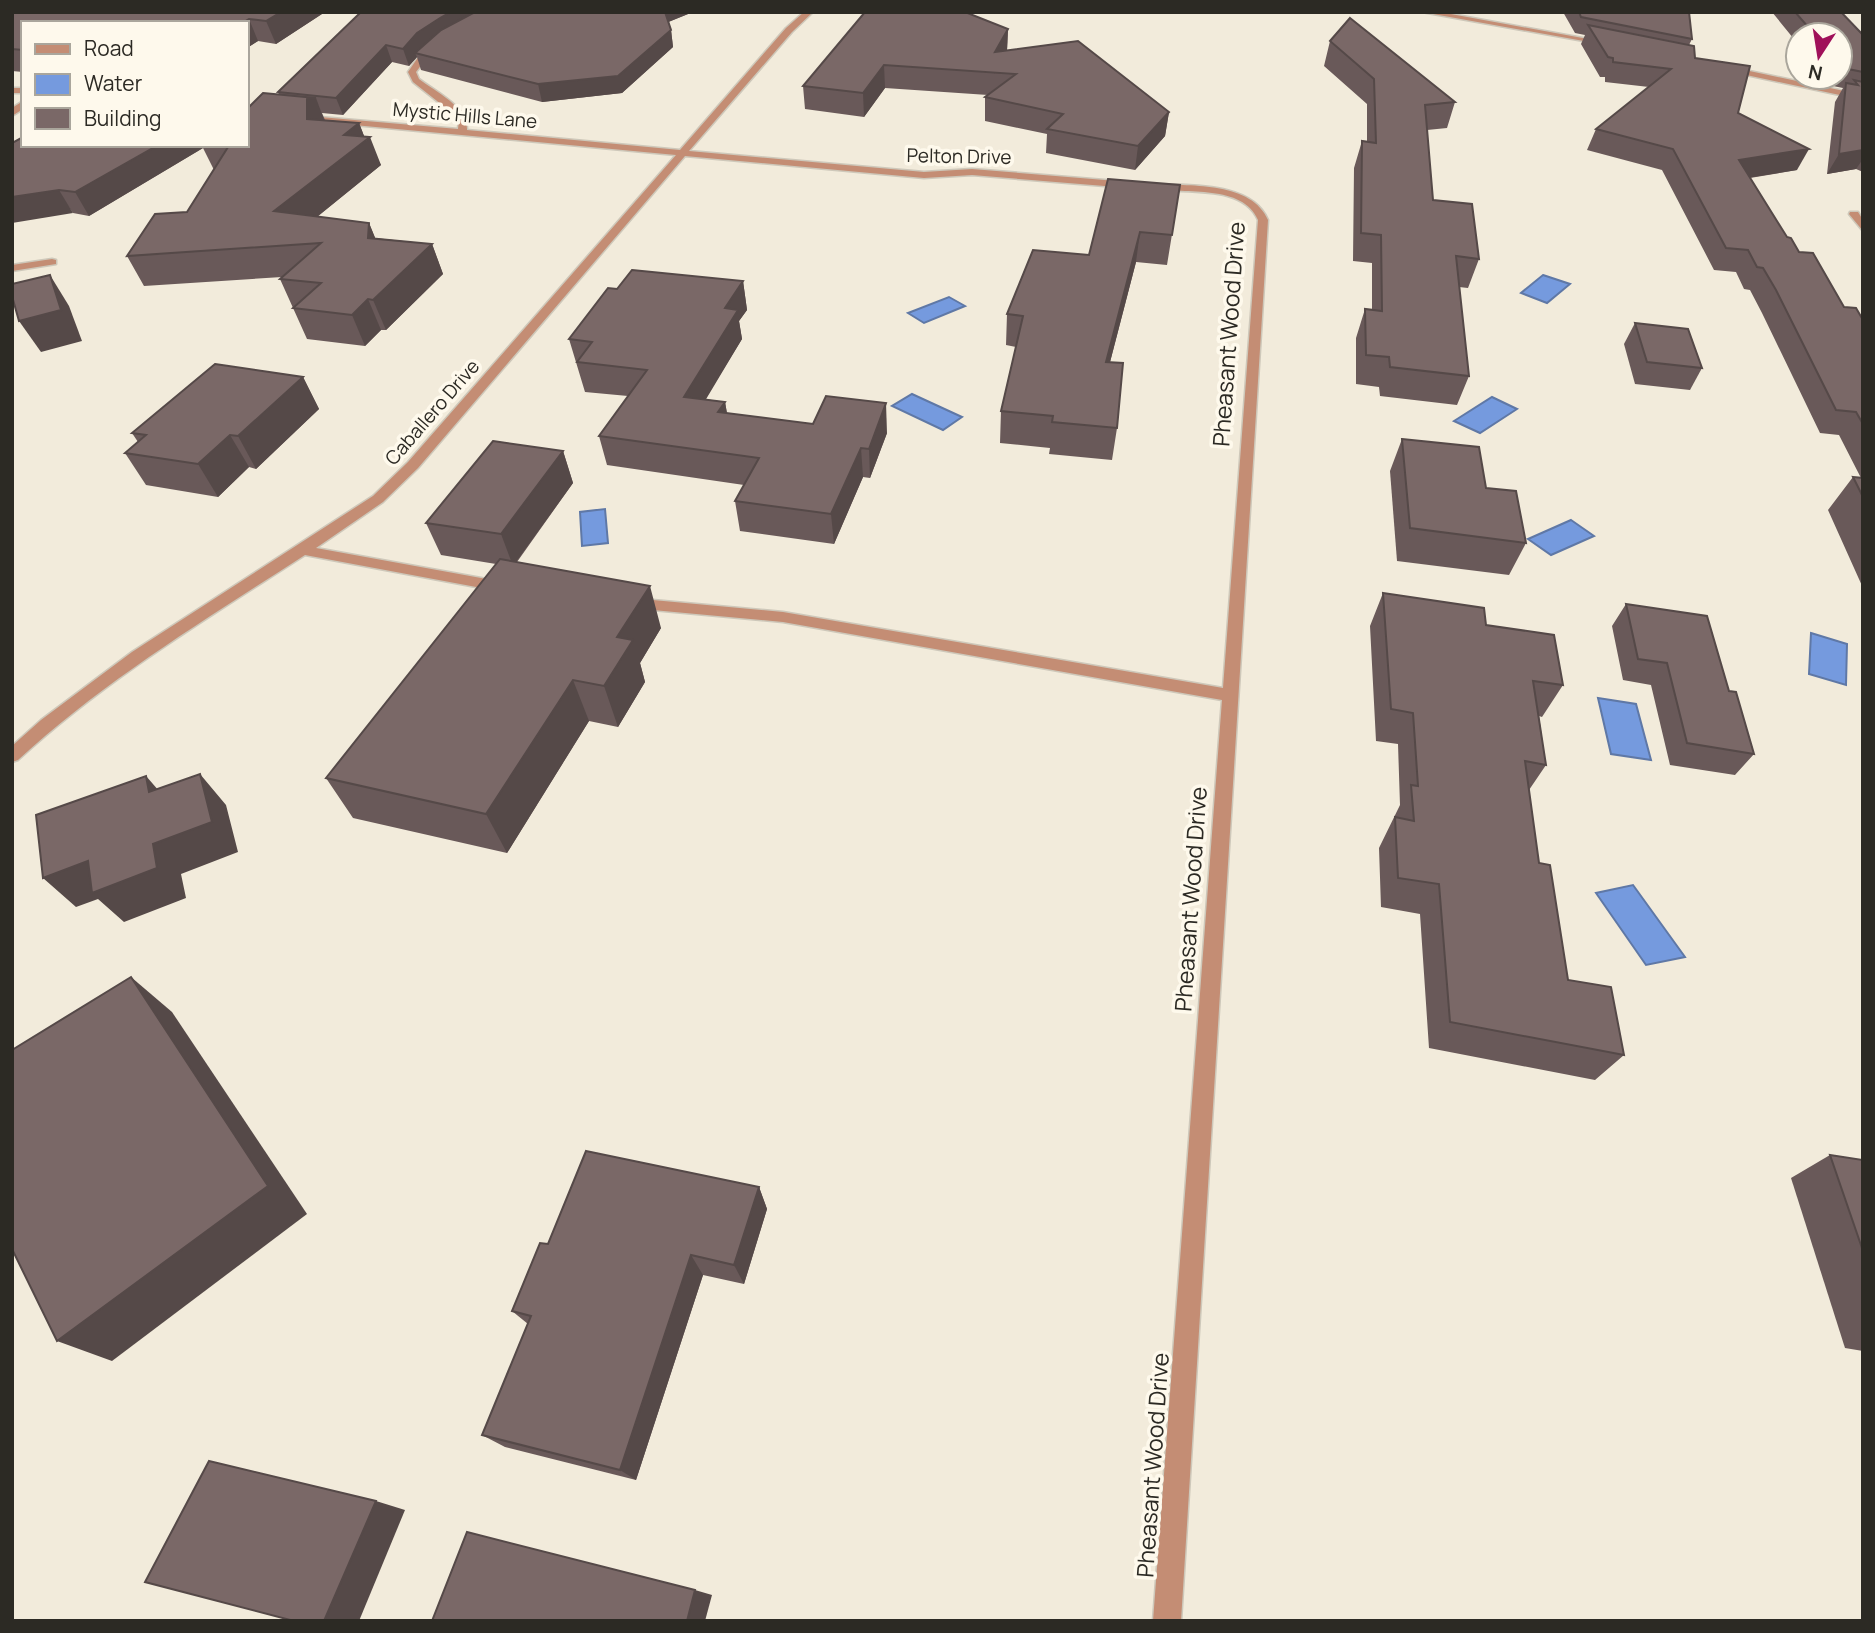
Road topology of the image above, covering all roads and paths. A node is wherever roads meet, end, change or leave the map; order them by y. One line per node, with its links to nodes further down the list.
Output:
1 (809, 12): 9 (street, Caballero Drive)
2 (1426, 12): 4 (street)
3 (444, 44): 8 (street)
4 (1619, 46)
5 (1718, 66): 6 (street)
6 (1863, 98)
7 (287, 115): 8 (street, Mystic Hills Lane)
8 (462, 132): 9 (street, Mystic Hills Lane)
9 (681, 153): 10 (street, Pelton Drive); 16 (street, Caballero Drive)
10 (1135, 185)
11 (1148, 186): 19 (street, Pheasant Wood Drive)
12 (1854, 215): 13 (street)
13 (1863, 228)
14 (52, 262): 15 (street)
15 (12, 268)
16 (303, 550): 17 (street); 20 (street, Caballero Drive)
17 (515, 588)
18 (612, 601): 19 (street)
19 (1229, 695): 21 (street, Pheasant Wood Drive)
20 (12, 756)
21 (1167, 1621)

